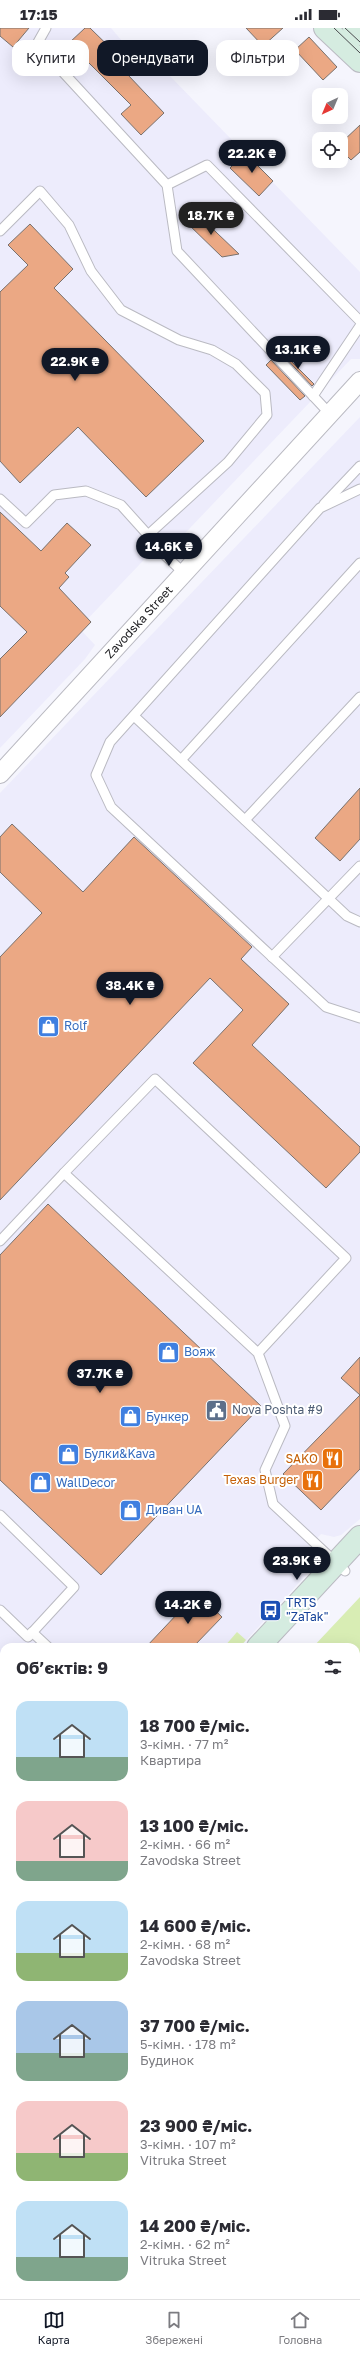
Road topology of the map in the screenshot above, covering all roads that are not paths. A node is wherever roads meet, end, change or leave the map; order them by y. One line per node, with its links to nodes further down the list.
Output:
1 (46, 28): 6 (lane)
2 (325, 28): 5 (main road)
3 (354, 28): 4 (main road)
4 (360, 34)
5 (360, 61)
6 (167, 185): 8 (lane); 11 (lane)
7 (0, 231): 17 (lane)
8 (360, 321)
9 (360, 326): 11 (lane)
10 (360, 381): 12 (street, Zavodska Street)
11 (313, 396): 12 (lane)
12 (330, 414): 19 (street, Zavodska Street)
13 (360, 466): 16 (lane)
14 (360, 490): 16 (lane)
15 (0, 499): 17 (lane)
16 (320, 508): 21 (lane)
17 (148, 535): 19 (lane)
18 (360, 563): 22 (lane)
19 (184, 573): 23 (street, Zavodska Street)
20 (360, 697): 24 (lane)
21 (134, 716): 22 (lane); 28 (lane)
22 (181, 760): 24 (lane)
23 (0, 774)
24 (245, 820): 26 (lane)
25 (360, 866): 26 (lane)
26 (329, 898): 27 (lane); 28 (lane)
27 (360, 922)
28 (272, 957): 29 (lane)
29 (360, 1018)
30 (64, 1173): 31 (lane); 32 (lane); 32 (lane)
31 (0, 1241)
32 (258, 1353): 35 (lane)
33 (0, 1515): 37 (lane)
34 (360, 1543): 35 (main road)
35 (340, 1567): 39 (main road); 40 (main road)
36 (0, 1610): 37 (lane)
37 (32, 1632): 38 (lane)
38 (44, 1643)
39 (262, 1643)
40 (278, 1643)

